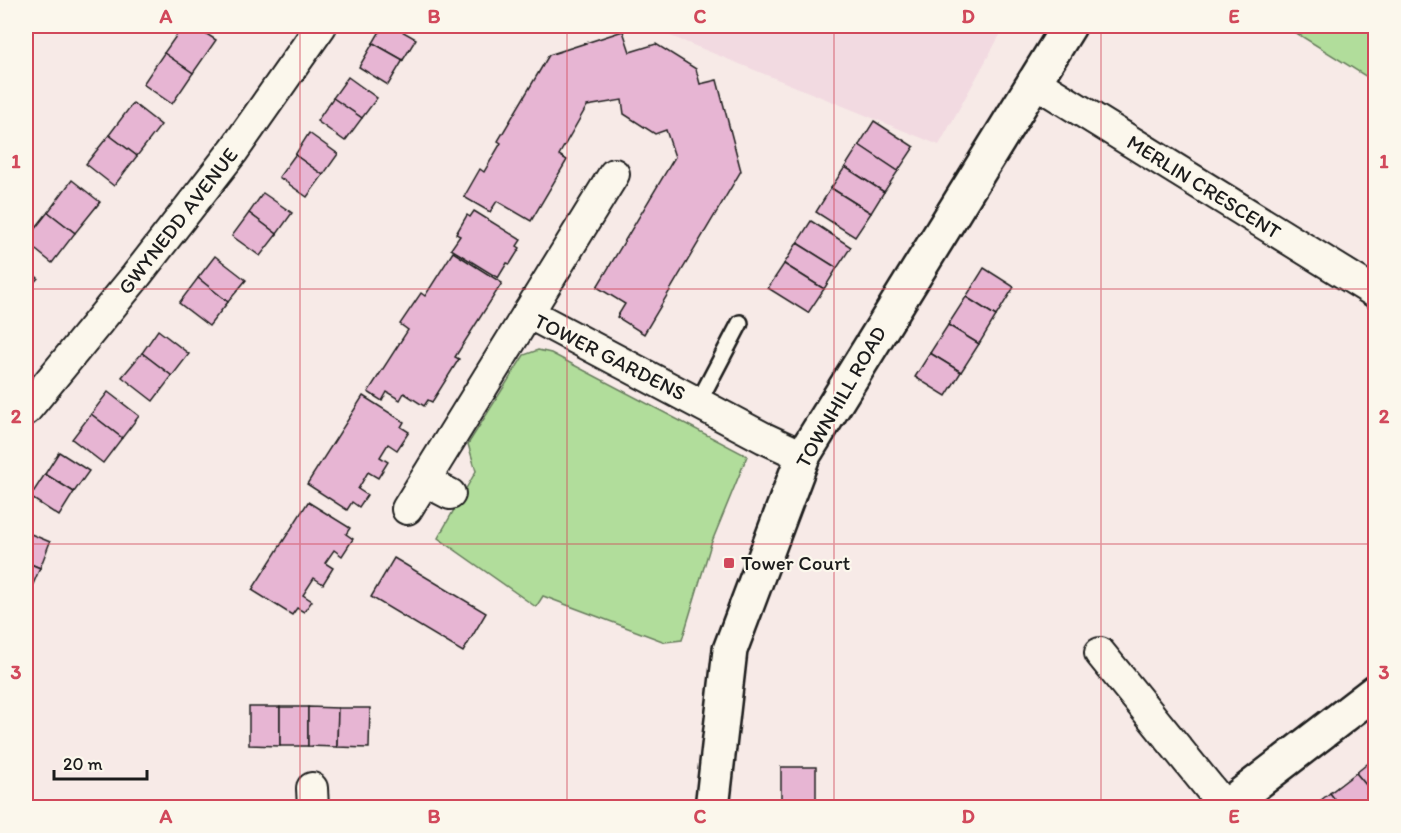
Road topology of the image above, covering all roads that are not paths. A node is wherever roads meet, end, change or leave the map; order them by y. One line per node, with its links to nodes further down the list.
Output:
1 (321, 26): 9 (street, GWYNEDD AVENUE)
2 (1069, 26): 3 (street, TOWNHILL ROAD)
3 (1034, 81): 5 (street, MERLIN CRESCENT); 10 (street, TOWNHILL ROAD)
4 (614, 174): 6 (street)
5 (1376, 293)
6 (528, 313): 8 (street, TOWER GARDENS); 11 (street, TOWER GARDENS)
7 (740, 323): 8 (lane)
8 (698, 403): 10 (street, TOWER GARDENS)
9 (26, 410)
10 (803, 456): 14 (street, TOWNHILL ROAD)
11 (407, 509)
12 (1100, 653): 15 (street)
13 (1376, 691): 15 (street)
14 (712, 807)
15 (1224, 807)

